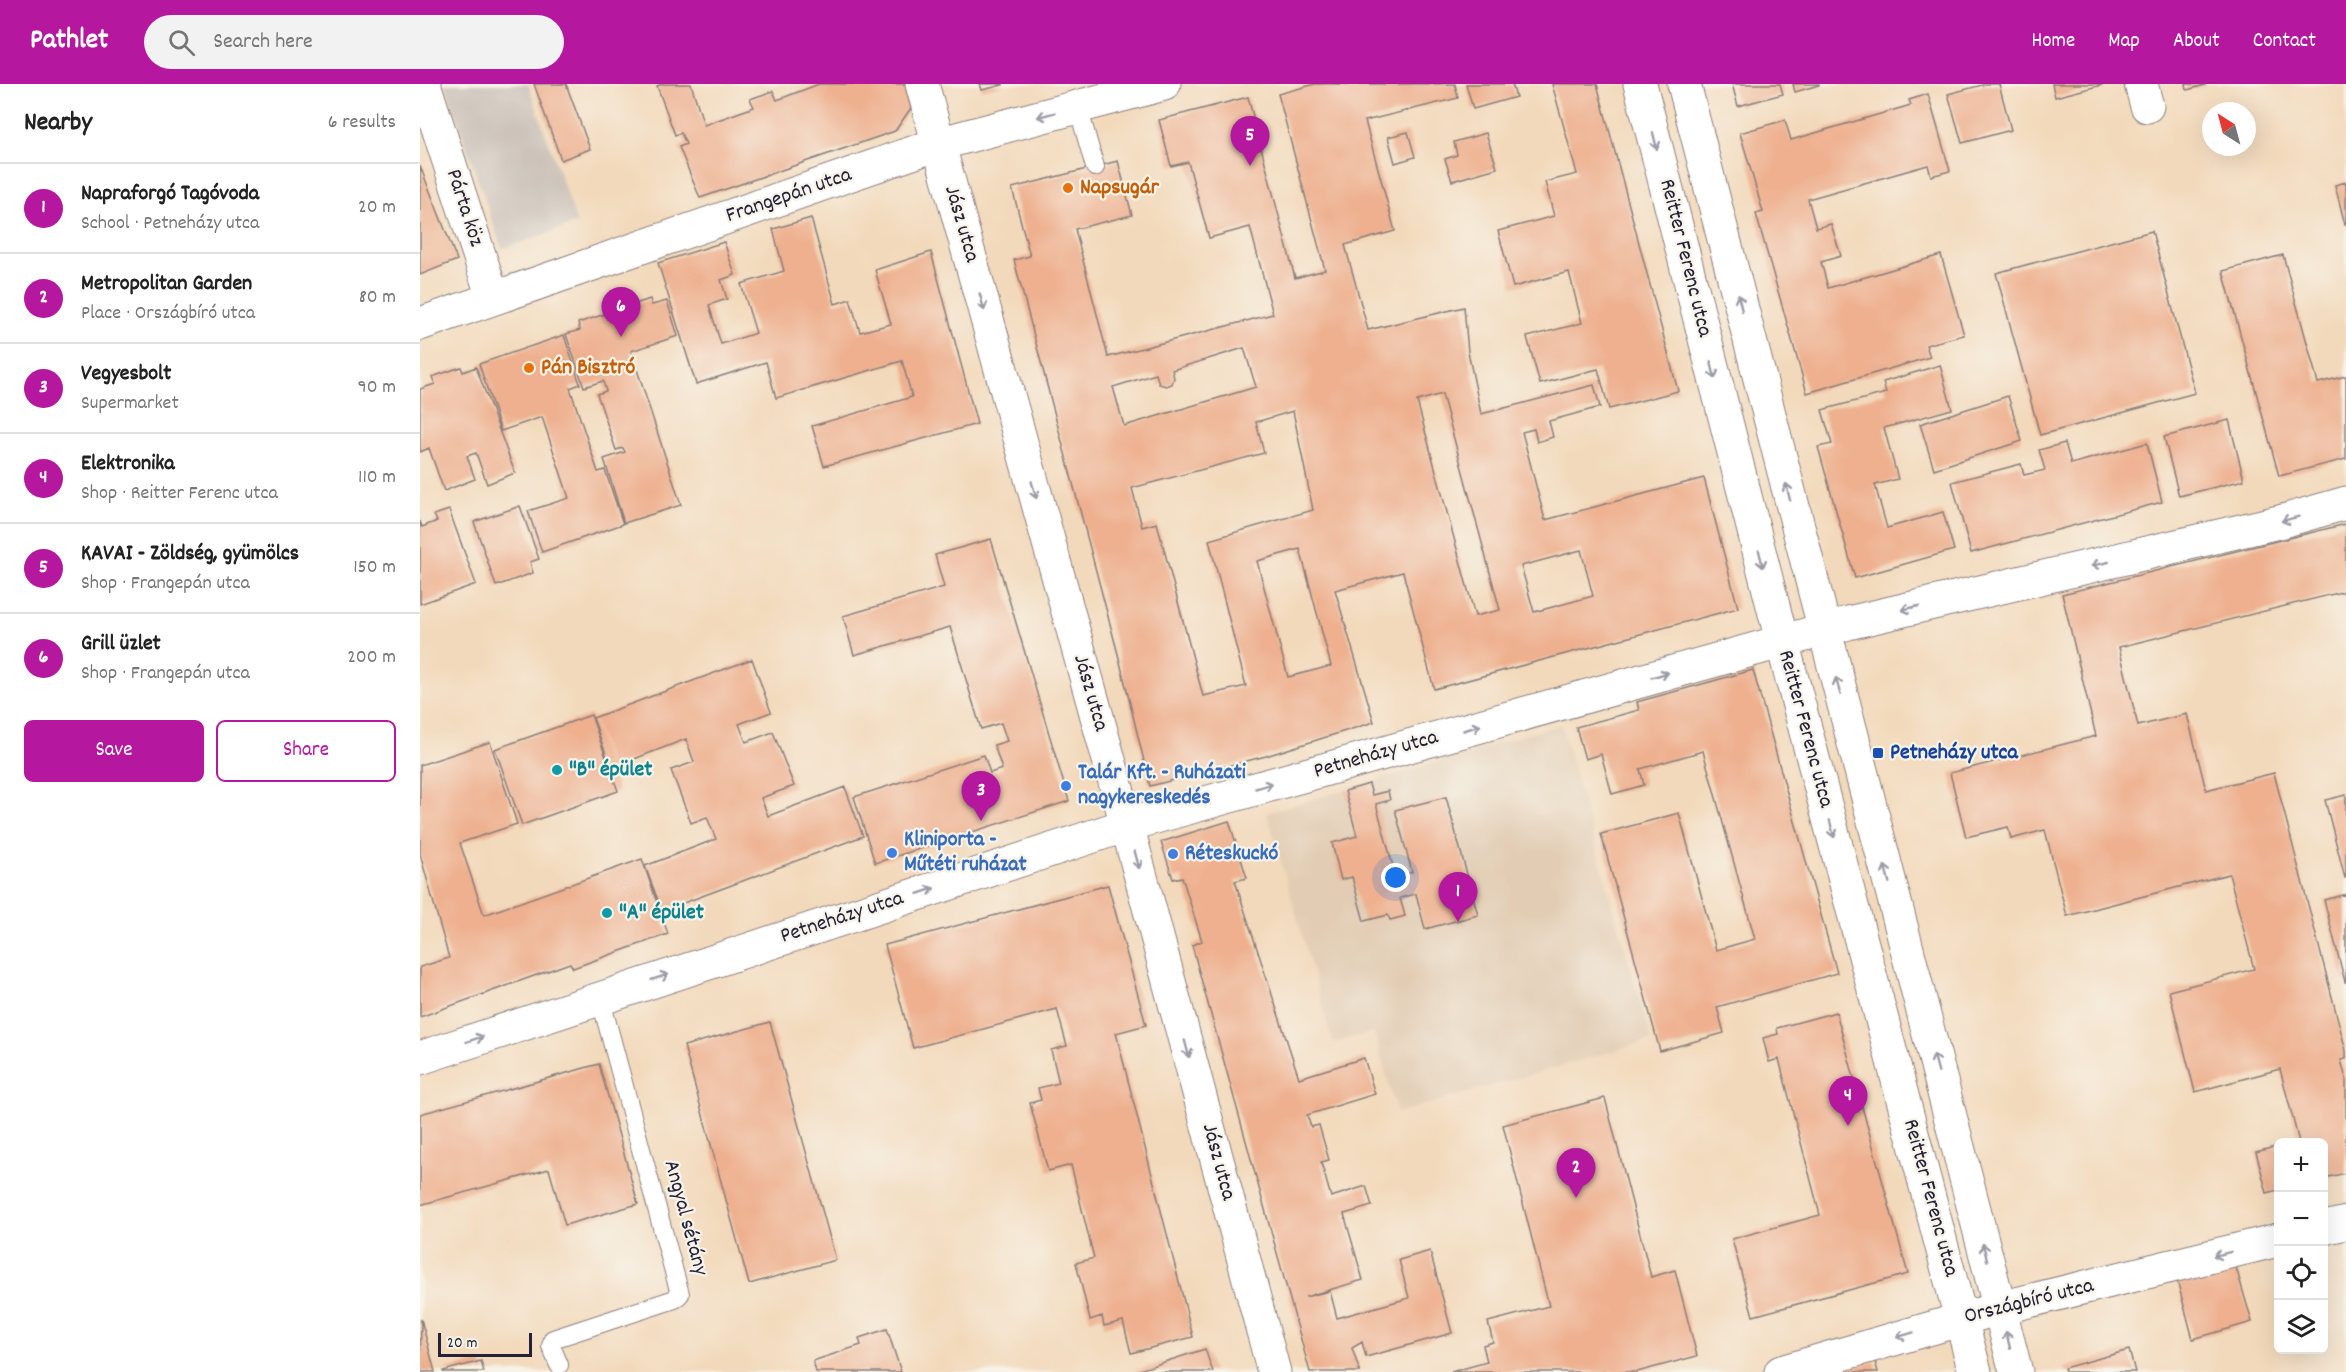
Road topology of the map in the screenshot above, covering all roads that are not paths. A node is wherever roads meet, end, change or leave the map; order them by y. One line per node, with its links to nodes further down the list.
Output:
1 (424, 84): 9 (street, Párta köz)
2 (922, 84): 7 (street, Jász utca)
3 (1164, 84): 6 (street, Frangepán utca)
4 (1640, 84): 13 (street, Reitter Ferenc utca, one-way to 13)
5 (1684, 84): 12 (street, Reitter Ferenc utca, one-way to 5)
6 (1078, 107): 7 (street, Frangepán utca, one-way to 7); 8 (lane)
7 (938, 144): 9 (street, Frangepán utca); 14 (street, Jász utca, one-way to 14)
8 (1095, 167)
9 (493, 298): 10 (street, Frangepán utca)
10 (420, 324)
11 (2346, 503): 12 (street, Petneházy utca, one-way to 12)
12 (1823, 630): 13 (street, Petneházy utca); 20 (street, Reitter Ferenc utca, one-way to 12)
13 (1782, 641): 14 (street, Petneházy utca, one-way to 13); 21 (street, Reitter Ferenc utca, one-way to 21)
14 (1127, 825): 15 (street, Petneházy utca, one-way to 14); 23 (street, Jász utca, one-way to 23)
15 (600, 997): 16 (street, Petneházy utca, one-way to 15); 22 (lane, Angyal sétány)
16 (420, 1058)
17 (2346, 1223): 18 (street)
18 (2328, 1227)
19 (2274, 1240): 20 (street, Országbíró utca, one-way to 20)
20 (2000, 1308): 21 (street, Országbíró utca); 26 (street, Reitter Ferenc utca, one-way to 20)
21 (1962, 1319): 24 (street, Országbíró utca, one-way to 24); 25 (street, Reitter Ferenc utca)
22 (559, 1365)
23 (1274, 1372)
24 (1781, 1372)
25 (1975, 1372)
26 (2016, 1372)

